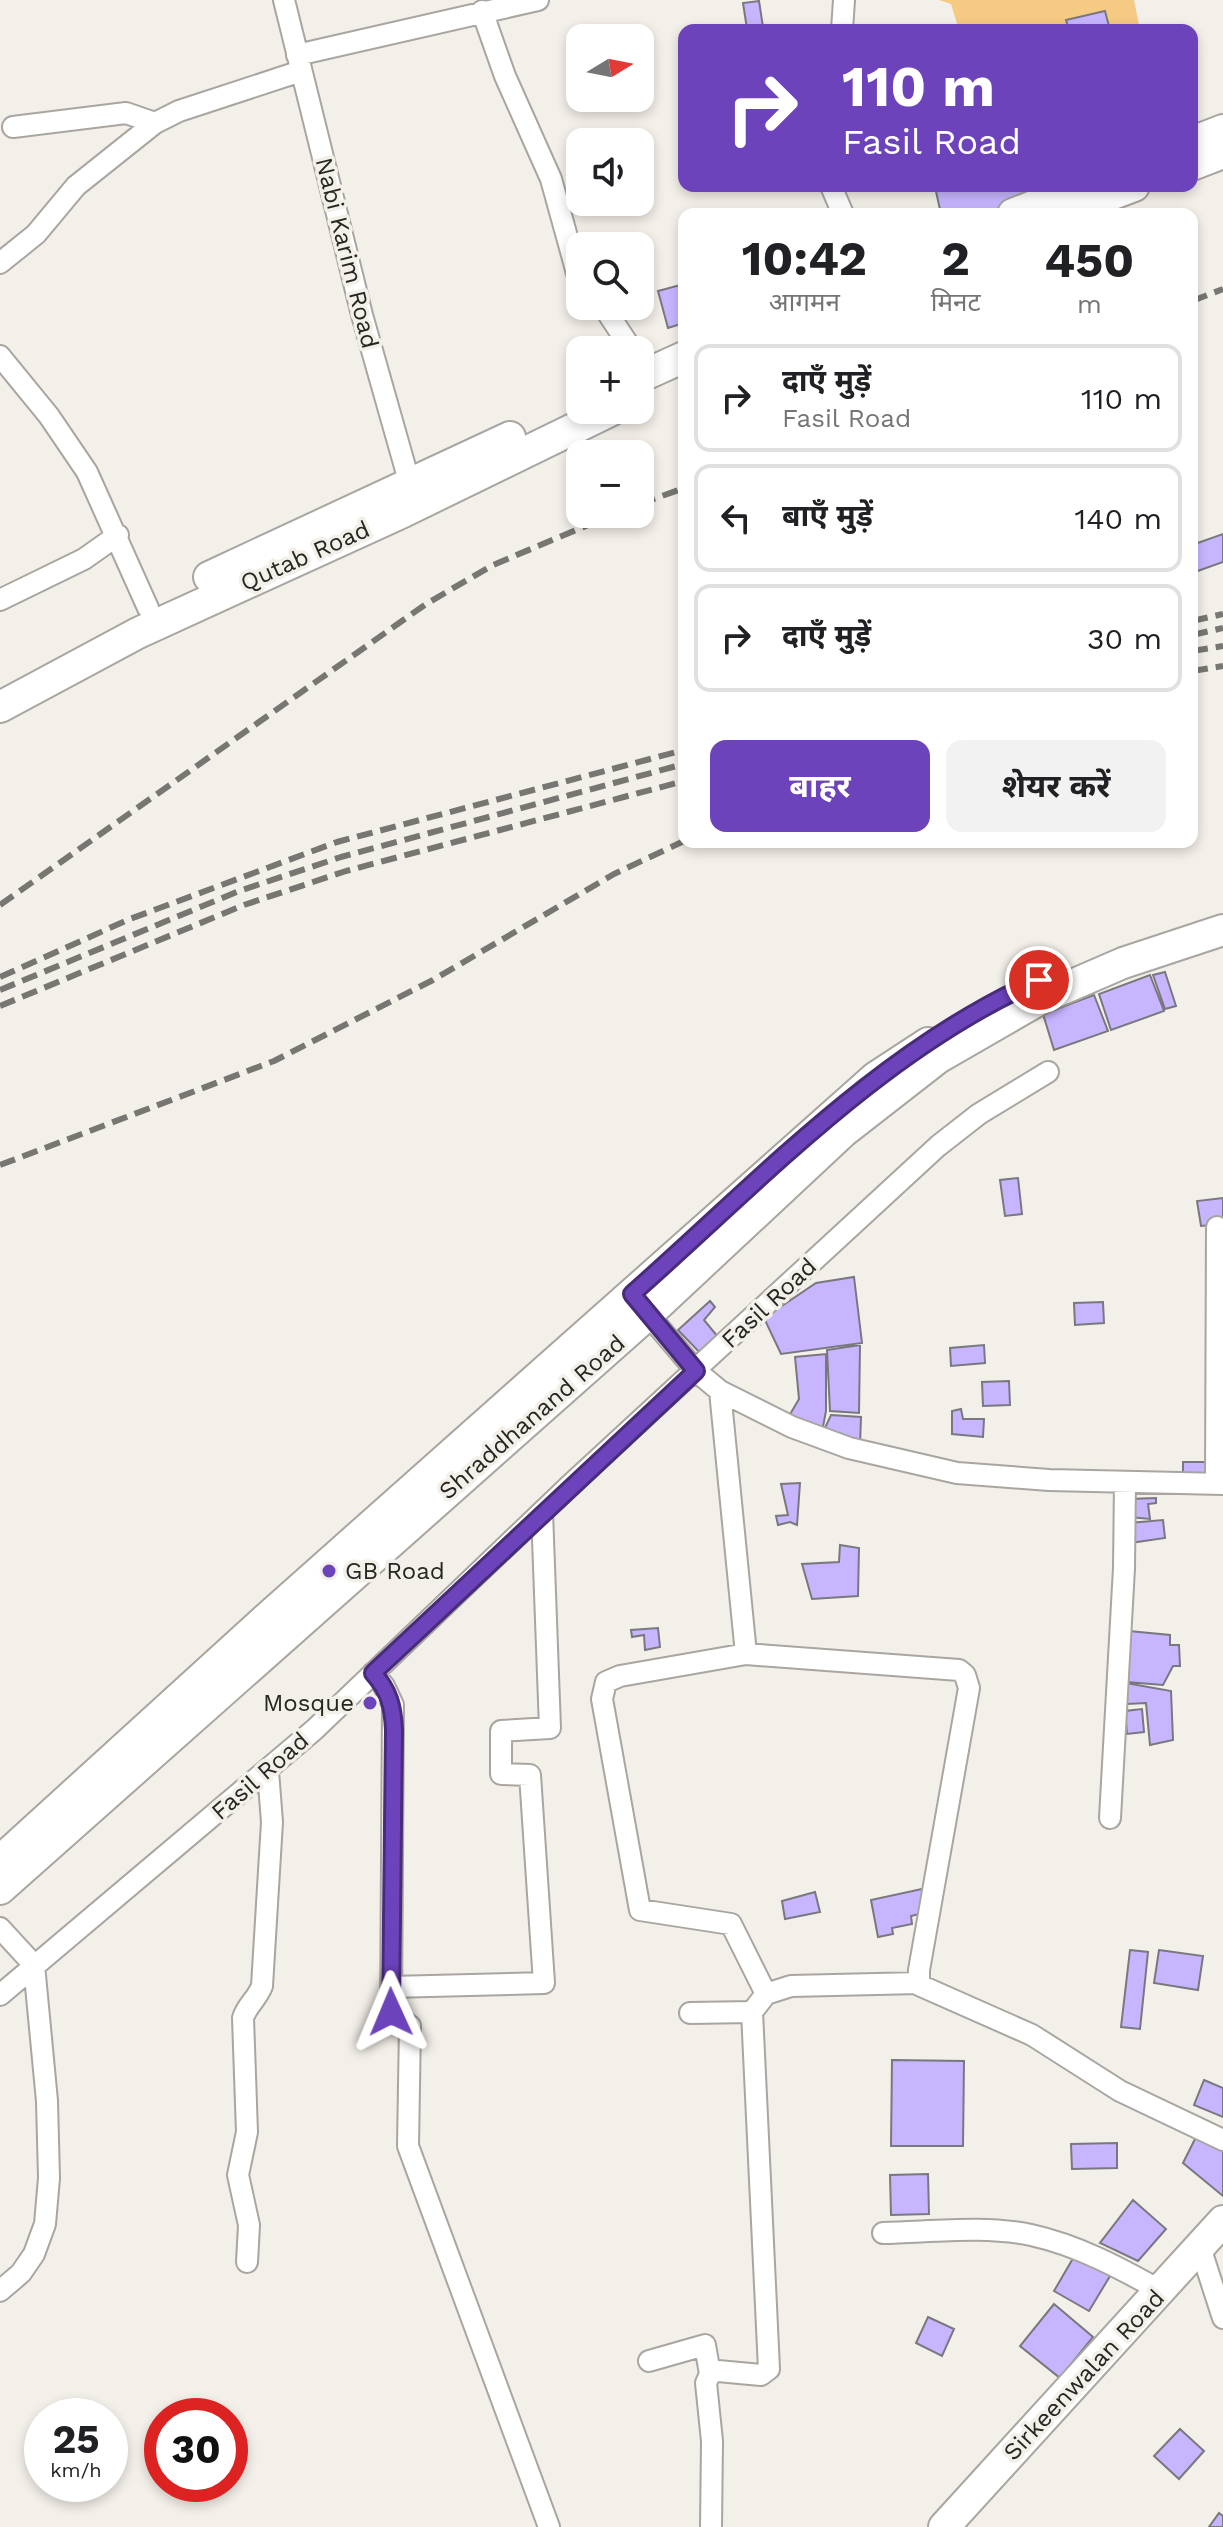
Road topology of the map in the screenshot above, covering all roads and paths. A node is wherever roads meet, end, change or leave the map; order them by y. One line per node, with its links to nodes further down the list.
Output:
1 (284, 0): 6 (street, Nabi Karim Road)
2 (538, 0): 4 (street)
3 (844, 0): 5 (street)
4 (472, 8): 6 (street); 17 (street)
5 (842, 24)
6 (299, 63): 7 (street); 26 (street, Nabi Karim Road)
7 (155, 123): 8 (street); 18 (street)
8 (13, 127)
9 (1223, 130): 10 (street)
10 (1198, 140)
11 (1223, 153): 12 (street)
12 (1198, 163)
13 (1068, 192): 15 (street)
14 (1118, 192): 16 (street)
15 (1028, 208)
16 (1076, 208)
17 (566, 233)
18 (0, 263)
19 (0, 356): 27 (street)
20 (678, 359): 21 (street)
21 (654, 368)
22 (654, 375): 23 (street)
23 (678, 378)
24 (566, 412): 26 (street, Qutab Road)
25 (579, 424): 26 (street, Qutab Road)
26 (413, 494): 29 (street, Qutab Road); 30 (street, Qutab Road)
27 (118, 535): 28 (street); 29 (street)
28 (0, 600)
29 (148, 608): 30 (street, Qutab Road)
30 (9, 690)
31 (1223, 912): 35 (street, Shraddhanand Road)
32 (1223, 930): 35 (street, Shraddhanand Road)
33 (1048, 1072): 36 (street, Fasil Road)
34 (1217, 1227): 39 (street)
35 (640, 1304): 36 (street); 41 (street, Shraddhanand Road)
36 (696, 1371): 37 (street); 40 (street, Fasil Road)
37 (720, 1391): 38 (street); 42 (street)
38 (1125, 1482): 39 (street); 45 (street)
39 (1220, 1484)
40 (542, 1512): 43 (street, Fasil Road); 51 (street)
41 (387, 1527): 46 (street, Shraddhanand Road); 47 (street, Shraddhanand Road)
42 (746, 1654): 50 (street); 52 (street)
43 (373, 1673): 44 (street, Fasil Road); 51 (street)
44 (268, 1771): 49 (street, Fasil Road); 60 (street)
45 (1110, 1818)
46 (0, 1861)
47 (0, 1889)
48 (0, 1928): 49 (street)
49 (34, 1965): 53 (street, Fasil Road); 61 (street)
50 (919, 1983): 52 (street); 56 (street)
51 (391, 1987): 66 (street)
52 (766, 1994): 54 (street)
53 (0, 1995)
54 (752, 2012): 55 (street); 65 (street)
55 (690, 2013)
56 (1223, 2140)
57 (1223, 2221): 59 (street, Sirkeenwalan Road)
58 (883, 2233): 62 (street)
59 (1200, 2247): 62 (street, Sirkeenwalan Road); 63 (street)
60 (247, 2262)
61 (0, 2291)
62 (1161, 2291): 68 (street, Sirkeenwalan Road)
63 (1223, 2318)
64 (649, 2361): 65 (street)
65 (710, 2374): 67 (street)
66 (549, 2527)
67 (711, 2527)
68 (944, 2527)

